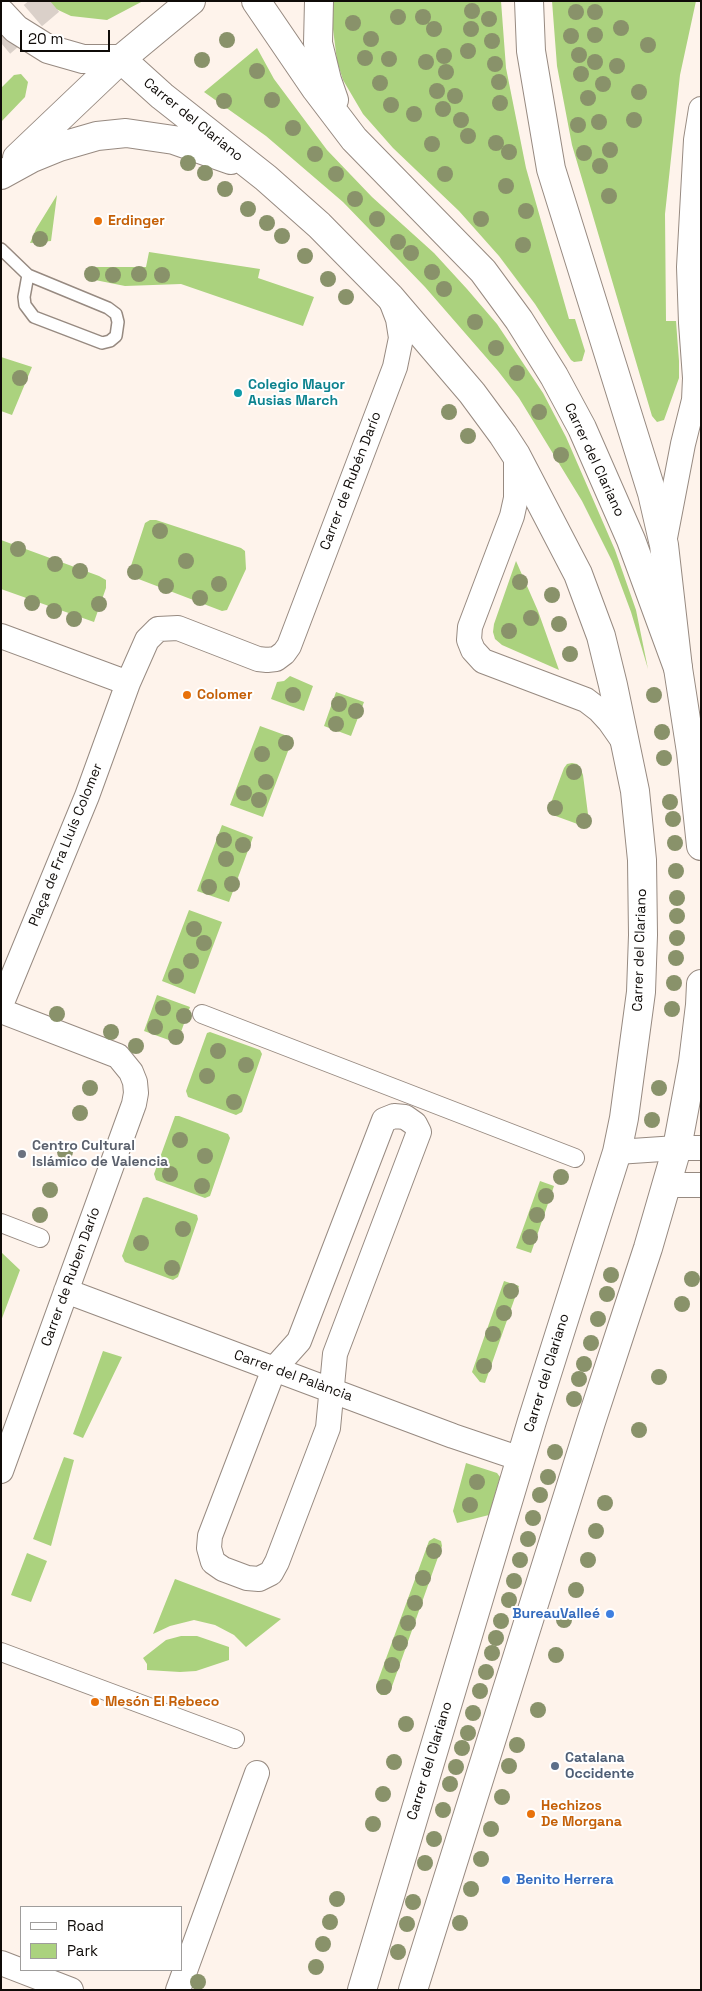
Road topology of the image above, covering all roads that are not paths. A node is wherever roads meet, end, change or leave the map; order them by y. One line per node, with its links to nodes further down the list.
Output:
1 (191, 1): 6 (main road)
2 (256, 1): 8 (main road, Carrer del Clariano)
3 (319, 1): 8 (main road, Carrer del Clariano)
4 (529, 1): 17 (main road)
5 (1, 13): 6 (main road)
6 (121, 60): 9 (main road); 10 (main road, Carrer del Clariano)
7 (701, 109): 14 (street)
8 (354, 139): 20 (main road, Carrer del Clariano)
9 (1, 174): 10 (main road, Carrer del Clariano)
10 (266, 178): 13 (main road, Carrer del Clariano)
11 (1, 249): 12 (lane)
12 (28, 275): 12 (lane)
13 (390, 297): 15 (main road, Carrer del Clariano); 19 (street, Carrer de Rubén Darío)
14 (683, 444): 16 (street); 17 (street)
15 (516, 455): 22 (main road, Carrer del Clariano); 22 (street, Carrer del Clariano)
16 (701, 462)
17 (664, 545): 20 (main road)
18 (1, 636): 21 (street)
19 (276, 659): 21 (street, Plaça de Fra Lluís Colomer)
20 (678, 668): 23 (main road, Carrer del Clariano)
21 (128, 683): 25 (street, Plaça de Fra Lluís Colomer)
22 (625, 742): 29 (main road, Carrer del Clariano)
23 (701, 846)
24 (701, 984): 28 (main road)
25 (1, 1005)
26 (1, 1011): 35 (street, Carrer de Ruben Darío)
27 (202, 1014): 30 (street)
28 (689, 1148): 29 (street); 31 (main road)
29 (617, 1152): 38 (main road, Carrer del Clariano)
30 (575, 1158)
31 (667, 1185): 32 (street); 49 (main road)
32 (701, 1185)
33 (1, 1223): 34 (street)
34 (40, 1238)
35 (66, 1291): 36 (street, Carrer del Palància); 39 (street, Carrer de Ruben Darío)
36 (274, 1369): 37 (street, Carrer del Palància); 37 (street); 37 (street)
37 (331, 1390): 38 (street, Carrer del Palància)
38 (521, 1459): 48 (main road, Carrer del Clariano)
39 (1, 1471)
40 (1, 1652): 41 (street)
41 (235, 1739)
42 (257, 1773): 47 (street)
43 (1, 1963): 44 (street)
44 (20, 1970)
45 (22, 1971): 46 (street)
46 (71, 1990)
47 (178, 1990)
48 (362, 1990)
49 (413, 1990)

